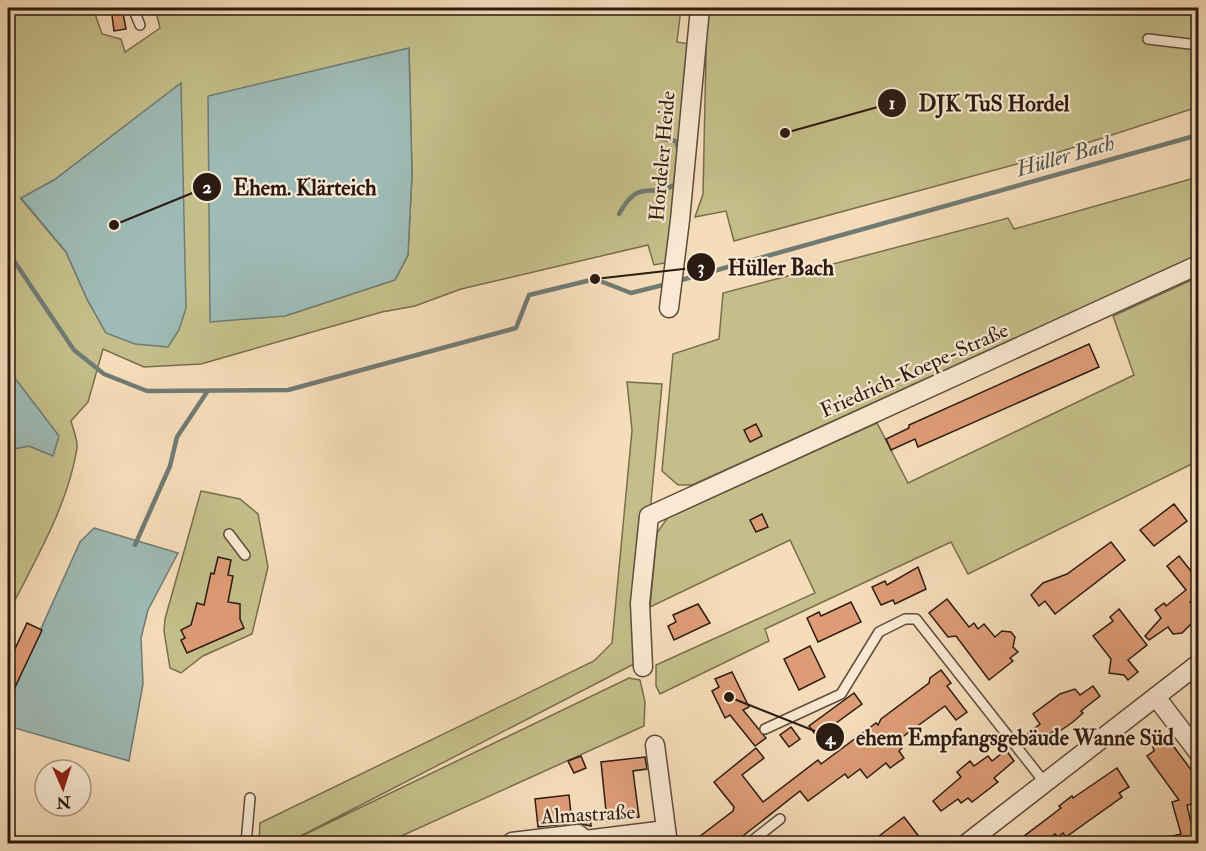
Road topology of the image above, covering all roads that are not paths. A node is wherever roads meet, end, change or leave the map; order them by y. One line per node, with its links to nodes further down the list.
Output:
1 (133, 8): 3 (lane)
2 (700, 8): 7 (street, Hordeler Heide)
3 (140, 26)
4 (1148, 39): 5 (lane)
5 (1198, 45)
6 (1198, 266): 11 (street, Friedrich-Koepe-Straße)
7 (669, 308)
8 (229, 534): 9 (lane)
9 (245, 555)
10 (1198, 664): 12 (street)
11 (643, 668)
12 (1156, 697): 15 (street); 16 (street)
13 (765, 729): 16 (lane)
14 (655, 745): 19 (street, Almastraße)
15 (1198, 752)
16 (1045, 783): 23 (street)
17 (250, 798): 21 (lane)
18 (780, 819): 22 (lane)
19 (667, 837): 20 (street, Almastraße)
20 (512, 842)
21 (246, 843)
22 (748, 843)
23 (966, 843)

